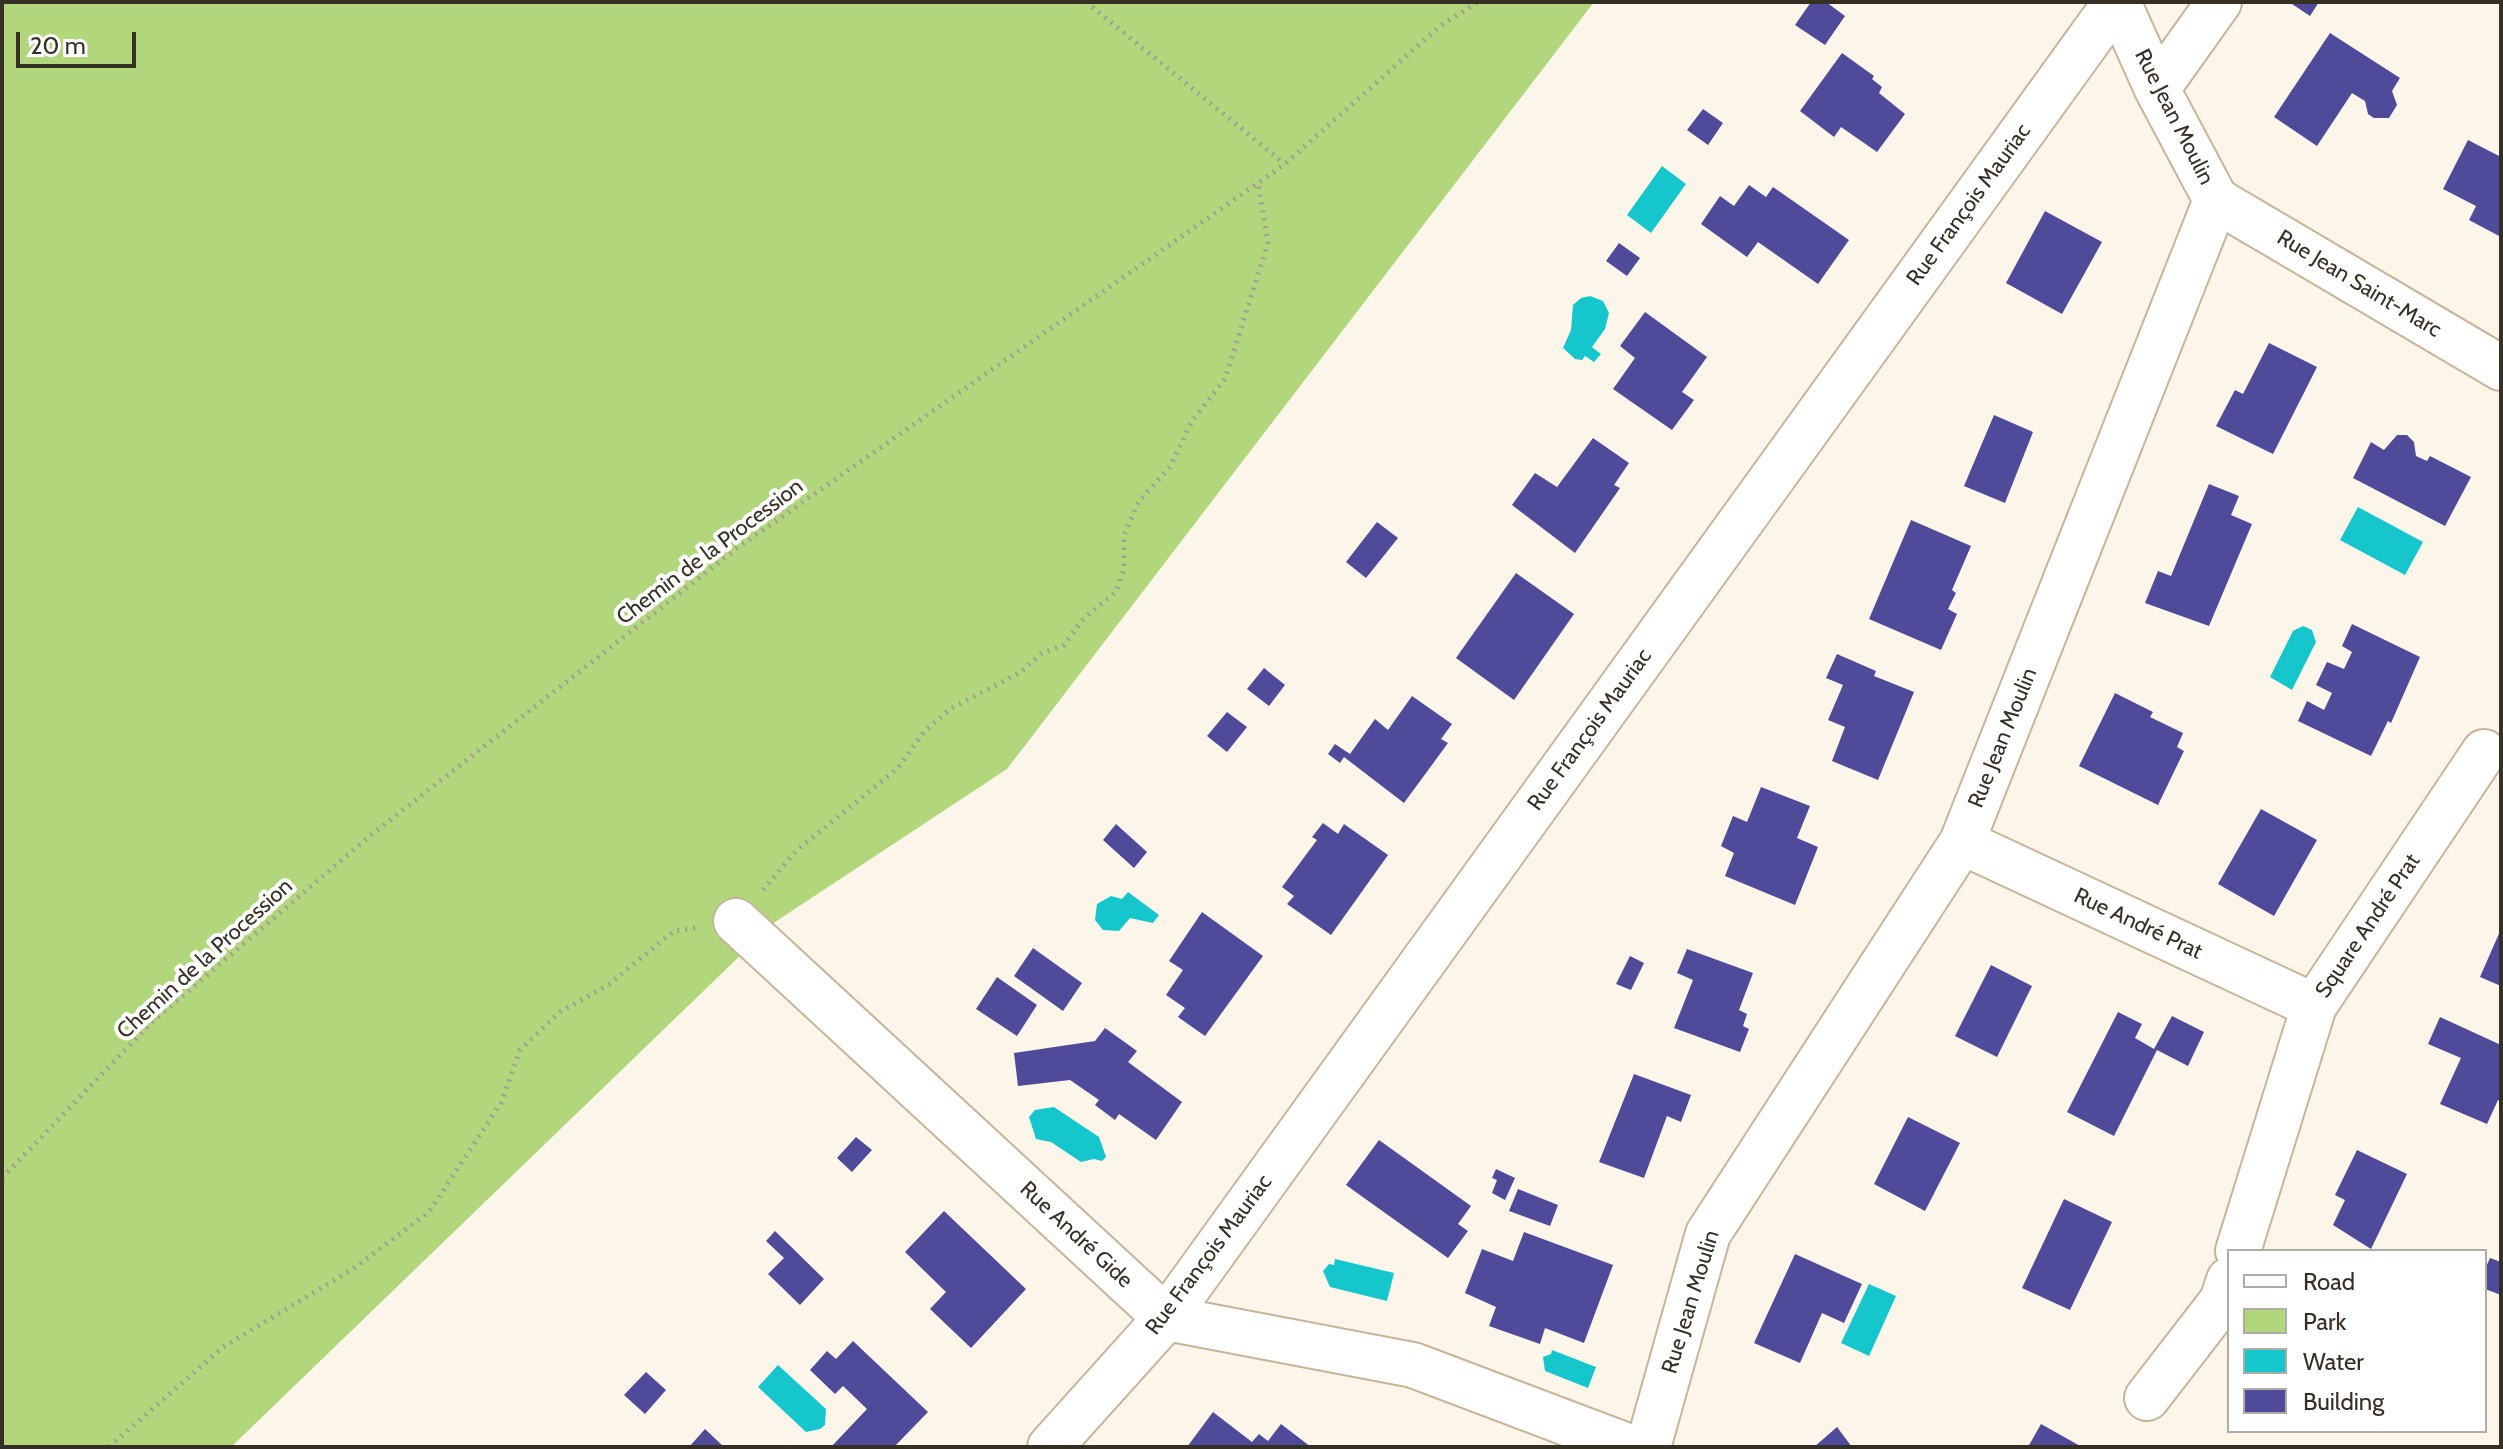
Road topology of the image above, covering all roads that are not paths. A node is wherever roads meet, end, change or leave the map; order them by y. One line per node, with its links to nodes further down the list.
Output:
1 (2117, 2): 3 (street, Rue Jean Moulin); 12 (street, Rue François Mauriac)
2 (2219, 2): 3 (street)
3 (2157, 89): 4 (street, Rue Jean Moulin)
4 (2216, 200): 5 (street, Rue Jean Saint-Marc); 7 (street, Rue Jean Moulin)
5 (2501, 368)
6 (2484, 752): 9 (street, Square André Prat)
7 (1962, 842): 9 (street, Rue André Prat); 16 (street, Rue Jean Moulin)
8 (736, 921): 12 (street, Rue André Gide)
9 (2314, 1006): 10 (street, Square André Prat)
10 (2239, 1249)
11 (2227, 1286): 13 (street)
12 (1166, 1318): 14 (street, Rue François Mauriac); 15 (street)
13 (2147, 1398)
14 (1050, 1447)
15 (1630, 1447)
16 (1648, 1447)

